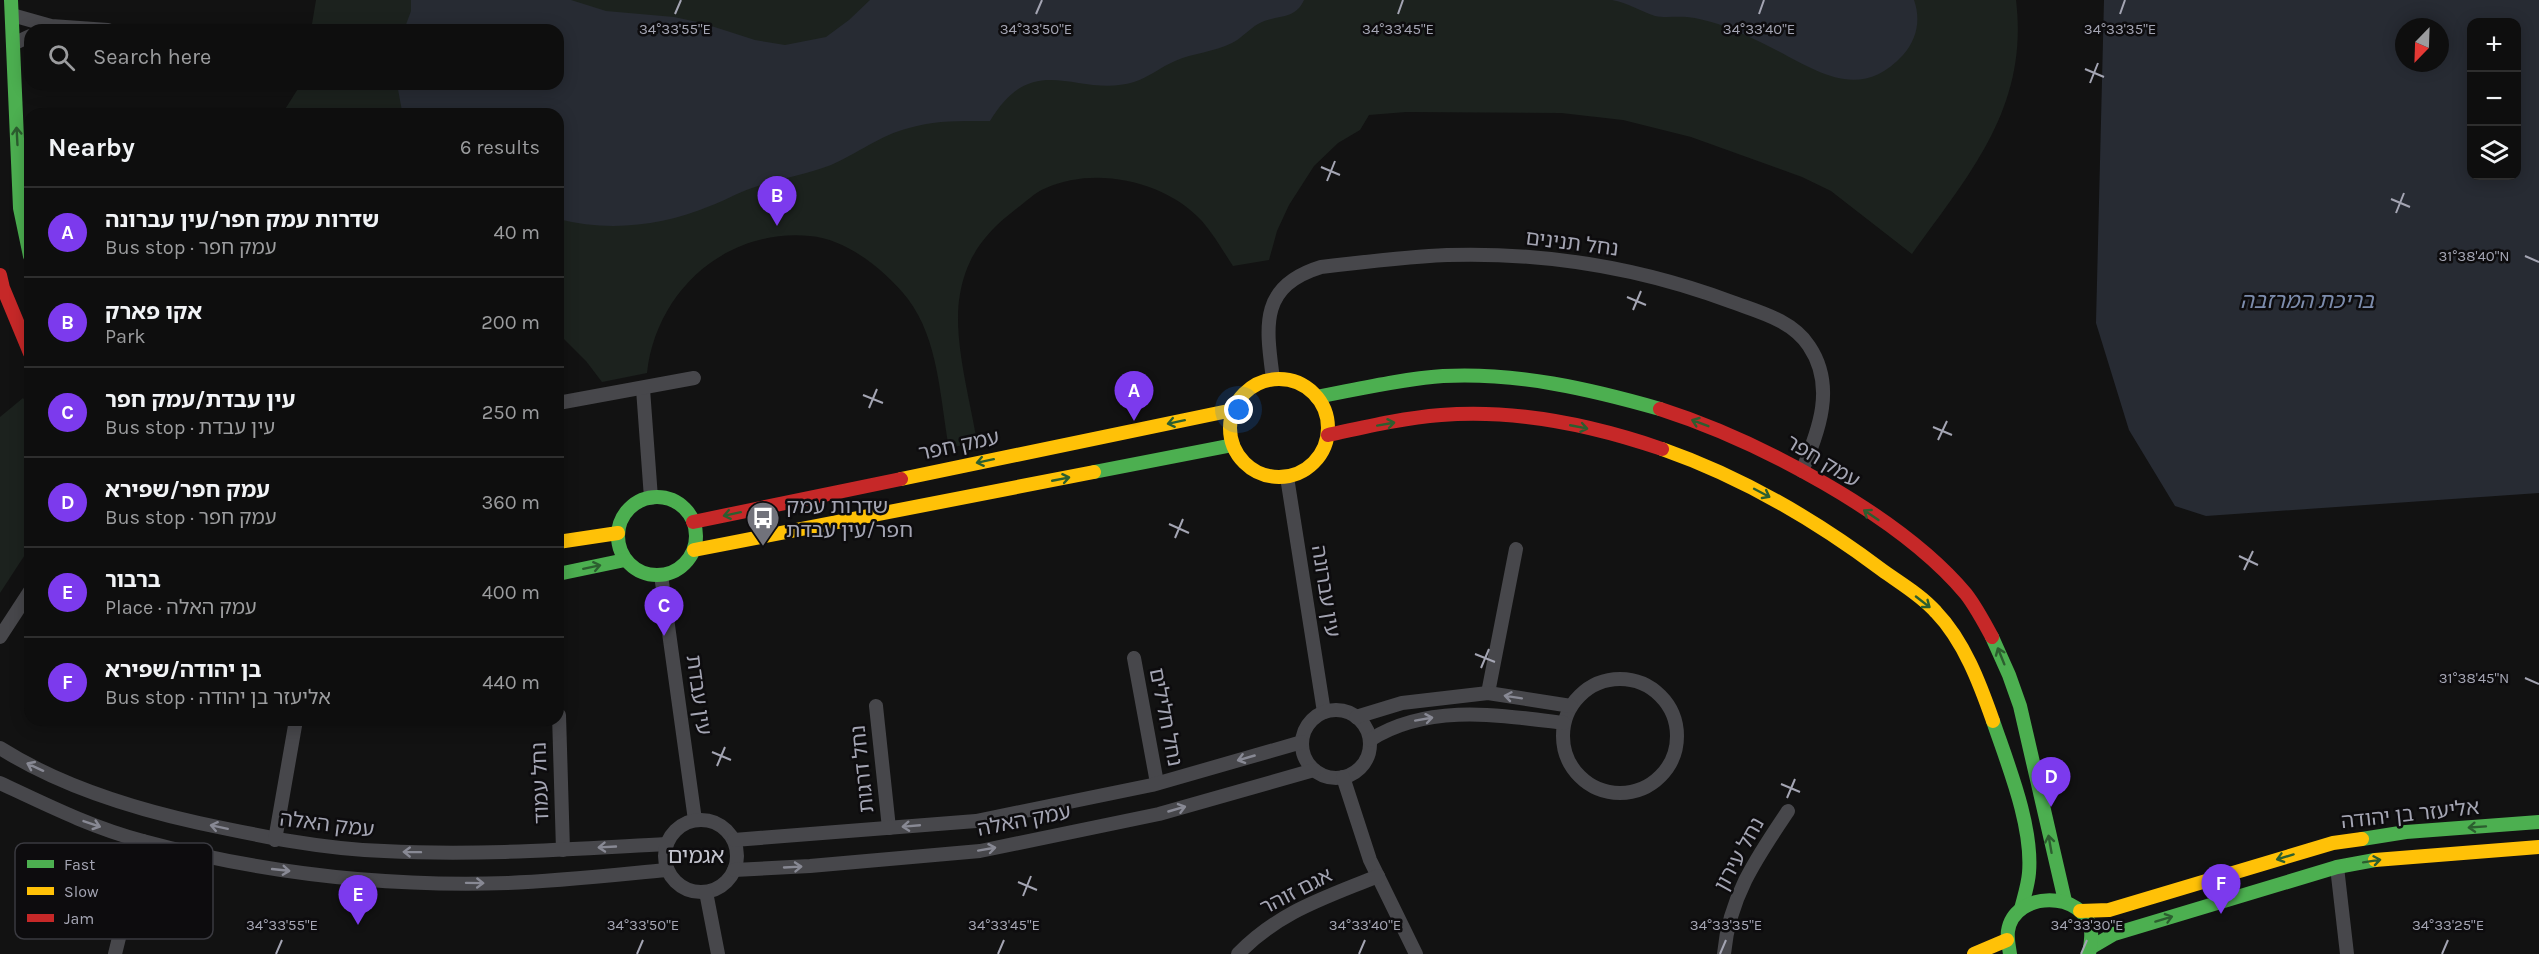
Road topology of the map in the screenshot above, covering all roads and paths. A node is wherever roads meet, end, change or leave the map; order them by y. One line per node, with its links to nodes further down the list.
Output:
1 (11, 0): 2 (street)
2 (12, 15): 3 (street); 5 (street)
3 (36, 24)
4 (24, 39): 5 (street)
5 (13, 44): 6 (street, one-way to 5)
6 (24, 227)
7 (0, 275): 8 (street)
8 (24, 339)
9 (694, 378): 11 (street)
10 (1273, 379): 12 (street); 14 (street); 17 (street, נחל תנינים)
11 (643, 389): 13 (street); 19 (street)
12 (1317, 397): 15 (street); 17 (street, עמק חפר, one-way to 12)
13 (564, 402)
14 (1233, 410): 16 (street); 20 (street, עמק חפר, one-way to 20)
15 (1328, 435): 18 (street); 64 (street, one-way to 64)
16 (1233, 445): 18 (street); 24 (street, one-way to 16)
17 (1802, 471): 63 (street, עמק חפר, one-way to 17)
18 (1287, 477): 34 (street, עין עברונה)
19 (651, 498): 20 (street); 21 (street)
20 (693, 522): 24 (street)
21 (618, 534): 22 (street); 25 (street)
22 (564, 541)
23 (1516, 549): 31 (street)
24 (694, 550): 27 (street)
25 (626, 560): 26 (street, one-way to 25); 27 (street)
26 (564, 573)
27 (661, 575): 47 (street, עין עבדת)
28 (24, 600): 29 (street)
29 (0, 637)
30 (1134, 658): 45 (street, נחל חלילים)
31 (1488, 693): 33 (street, one-way to 31); 35 (street)
32 (876, 706): 49 (street, נחל דרגות)
33 (1571, 706): 36 (street); 36 (street)
34 (1324, 712): 35 (street); 40 (street)
35 (1356, 717): 39 (street)
36 (1564, 723): 39 (street, one-way to 36)
37 (295, 726): 50 (street)
38 (559, 726): 56 (street, נחל עמוד)
39 (1370, 740): 43 (street)
40 (1302, 742): 42 (street); 45 (street, עמק האלה, one-way to 45)
41 (0, 748): 50 (street, עמק האלה, one-way to 41)
42 (1314, 770): 43 (street); 60 (street, עמק האלה, one-way to 42)
43 (1343, 777): 61 (street)
44 (0, 783): 52 (street, one-way to 52)
45 (1157, 783): 49 (street, עמק האלה, one-way to 49)
46 (1788, 811): 73 (street, נחל עירון)
47 (695, 820): 51 (street); 54 (street)
48 (2539, 822): 65 (street, אליעזר בן יהודה, one-way to 65)
49 (889, 828): 51 (street, עמק האלה)
50 (275, 840): 56 (street, עמק האלה, one-way to 50)
51 (734, 840): 60 (street)
52 (143, 841): 53 (street, one-way to 53)
53 (152, 843)
54 (666, 844): 56 (street, עמק האלה, one-way to 56); 59 (street)
55 (2539, 847): 58 (street, אליעזר בן יהודה, one-way to 55)
56 (563, 850)
57 (213, 856): 59 (street, one-way to 59)
58 (2337, 867): 68 (street, אליעזר בן יהודה, one-way to 58); 75 (street)
59 (667, 870): 62 (street)
60 (734, 870): 62 (street)
61 (1378, 876): 71 (street, אגם זוהר); 72 (street)
62 (706, 892): 70 (street)
63 (2065, 901): 64 (street); 65 (street)
64 (2021, 909): 67 (street)
65 (2080, 911): 68 (street)
66 (119, 939): 69 (street)
67 (2009, 947): 74 (street)
68 (2090, 951)
69 (115, 954)
70 (718, 954)
71 (1238, 954)
72 (1416, 954)
73 (1724, 954)
74 (1974, 954)
75 (2347, 954)

